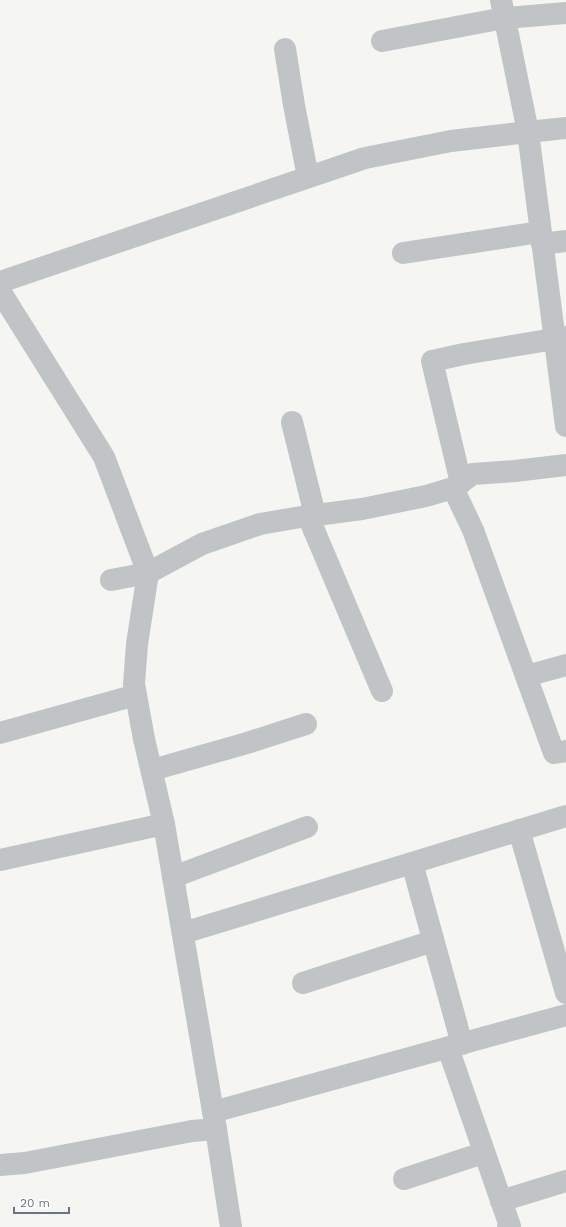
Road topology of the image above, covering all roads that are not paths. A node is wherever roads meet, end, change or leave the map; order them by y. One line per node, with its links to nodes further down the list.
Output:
1 (502, 9): 2 (street); 3 (street); 6 (street)
2 (566, 13)
3 (382, 41)
4 (285, 49): 7 (street)
5 (566, 128): 6 (street)
6 (528, 132): 7 (street); 8 (street)
7 (308, 177): 11 (street)
8 (541, 238): 9 (street); 10 (street); 12 (street)
9 (566, 241)
10 (403, 253)
11 (1, 291): 18 (street)
12 (560, 337): 14 (street); 16 (street)
13 (292, 422): 17 (street)
14 (566, 426)
15 (566, 465): 16 (street)
16 (457, 485): 17 (street); 21 (street)
17 (312, 515): 18 (street); 22 (street)
18 (148, 573): 19 (street); 23 (street)
19 (111, 580)
20 (566, 665): 21 (street)
21 (526, 676): 26 (street)
22 (382, 691)
23 (136, 695): 25 (street); 27 (street)
24 (306, 724): 27 (street)
25 (0, 733)
26 (566, 751)
27 (152, 770): 29 (street)
28 (566, 816): 31 (street)
29 (164, 824): 32 (street); 34 (street)
30 (307, 827): 34 (street)
31 (519, 830): 33 (street); 38 (street)
32 (0, 860)
33 (412, 863): 35 (street); 36 (street)
34 (174, 878): 35 (street)
35 (183, 933): 41 (street)
36 (433, 941): 37 (street); 40 (street)
37 (303, 983)
38 (566, 993)
39 (566, 1015): 40 (street)
40 (455, 1046): 41 (street); 42 (street)
41 (215, 1120): 43 (street); 47 (street)
42 (483, 1153): 44 (street); 46 (street)
43 (0, 1165)
44 (404, 1179)
45 (566, 1182): 46 (street)
46 (501, 1202): 48 (street)
47 (231, 1227)
48 (508, 1227)

